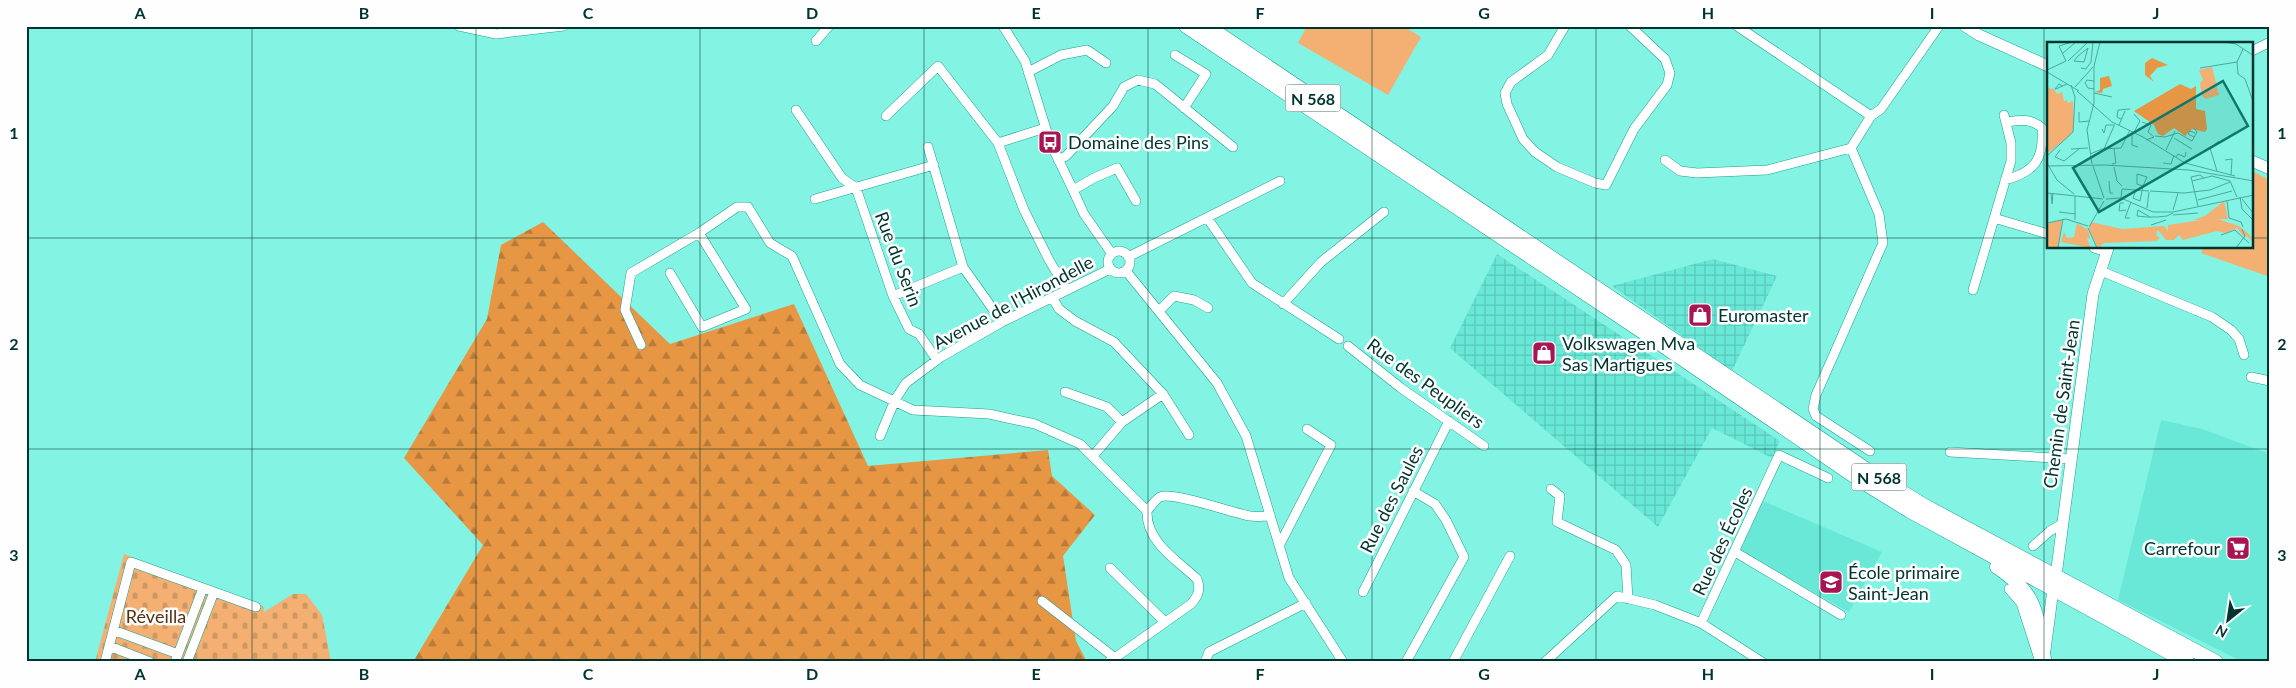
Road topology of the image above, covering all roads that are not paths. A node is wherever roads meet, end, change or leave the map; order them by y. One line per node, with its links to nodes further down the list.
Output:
1 (459, 26): 2 (street)
2 (564, 26)
3 (829, 26): 12 (street)
4 (1003, 26): 18 (street)
5 (1186, 26): 84 (highway, N 568)
6 (1207, 26): 106 (highway, N 568)
7 (1565, 26): 8 (street)
8 (1630, 26)
9 (1737, 26): 22 (street)
10 (1939, 26): 22 (street)
11 (1965, 26): 17 (main road)
12 (816, 41)
13 (2270, 42): 14 (street)
14 (2254, 50)
15 (1175, 54): 19 (street)
16 (1106, 63): 18 (street)
17 (2047, 66)
18 (1028, 72): 23 (street)
19 (1184, 108): 26 (street); 28 (street)
20 (796, 110): 35 (street)
21 (886, 116): 24 (street)
22 (1871, 116): 27 (street)
23 (1045, 128): 24 (street); 28 (street)
24 (998, 143): 52 (street)
25 (928, 147): 31 (street)
26 (1233, 147)
27 (1850, 148): 29 (street); 76 (street)
28 (1058, 160): 36 (street)
29 (1665, 160)
30 (2254, 162): 32 (main road)
31 (934, 165): 35 (street); 47 (street)
32 (2270, 169)
33 (2005, 180): 33 (street); 40 (street)
34 (1280, 181): 41 (street)
35 (856, 188): 37 (street); 54 (street, Rue du Serin)
36 (1073, 190): 38 (street); 45 (street)
37 (814, 199)
38 (1136, 201)
39 (1384, 212): 56 (street)
40 (1994, 218): 43 (street); 53 (street)
41 (1208, 219): 46 (street); 56 (street)
42 (699, 233): 51 (street); 61 (street); 69 (street)
43 (2047, 234)
44 (2108, 250): 50 (main road, Chemin de Saint-Jean)
45 (1112, 254): 46 (street); 48 (street)
46 (1128, 257): 49 (street)
47 (963, 267): 54 (street); 59 (street)
48 (1110, 269): 49 (street); 52 (street, Avenue de l'Hirondelle)
49 (1126, 271): 58 (street)
50 (2100, 271): 63 (street); 79 (main road, Chemin de Saint-Jean)
51 (670, 273)
52 (1067, 290): 55 (street, Avenue de l'Hirondelle)
53 (1973, 290)
54 (893, 296): 64 (street, Rue du Serin)
55 (1052, 298): 59 (street, Avenue de l'Hirondelle); 68 (street)
56 (1283, 304): 60 (street)
57 (1208, 308): 58 (street)
58 (1159, 310): 85 (street)
59 (1002, 322): 64 (street, Avenue de l'Hirondelle)
60 (1339, 340)
61 (641, 345)
62 (1348, 346): 70 (street, Rue des Peupliers)
63 (2244, 354)
64 (937, 360): 69 (street, Avenue de l'Hirondelle)
65 (2251, 378): 66 (street)
66 (2270, 381)
67 (1066, 392): 71 (street)
68 (1163, 394): 71 (street); 73 (street)
69 (894, 400): 74 (street, Avenue de l'Hirondelle); 78 (street)
70 (1449, 421): 75 (street, Rue des Peupliers); 82 (street, Rue des Saules)
71 (1122, 422): 78 (street)
72 (1307, 429): 87 (street)
73 (1189, 435)
74 (880, 436)
75 (1484, 446)
76 (1870, 451)
77 (1950, 452): 79 (street)
78 (1093, 456): 83 (street)
79 (2071, 459): 86 (main road, Chemin de Saint-Jean)
80 (1828, 478): 89 (street, Rue des Écoles)
81 (1551, 489): 98 (street)
82 (1413, 491): 96 (street, Rue des Saules); 117 (street)
83 (1147, 511): 85 (street); 103 (street)
84 (1910, 511): 111 (highway); 121 (highway, N 568)
85 (1269, 516): 87 (street)
86 (2062, 524): 88 (street); 92 (main road, Chemin de Saint-Jean)
87 (1279, 546): 100 (street)
88 (2032, 546)
89 (1735, 552): 102 (street); 104 (street, Rue des Écoles)
90 (1510, 556): 118 (street)
91 (1110, 568): 103 (street)
92 (2057, 568)
93 (203, 588): 95 (street); 105 (street); 108 (street)
94 (2009, 588): 111 (street)
95 (214, 592): 101 (street); 109 (street)
96 (1362, 592)
97 (2052, 597): 111 (main road)
98 (1628, 599): 104 (street); 119 (street)
99 (1042, 602): 110 (street)
100 (1306, 603): 115 (street); 116 (street)
101 (256, 607)
102 (1841, 614)
103 (1165, 622): 110 (street)
104 (1701, 623): 120 (street, Rue des Écoles)
105 (113, 630): 107 (street); 108 (street)
106 (2183, 644): 122 (highway, N 568); 123 (highway)
107 (109, 646): 112 (street); 113 (street)
108 (176, 658)
109 (188, 660): 114 (street)
110 (1112, 660)
111 (2043, 661)
112 (106, 662)
113 (150, 662)
114 (198, 662)
115 (1205, 662)
116 (1344, 662)
117 (1406, 662)
118 (1453, 662)
119 (1545, 662)
120 (1762, 662)
121 (2187, 662)
122 (2216, 662)
123 (2228, 662)

